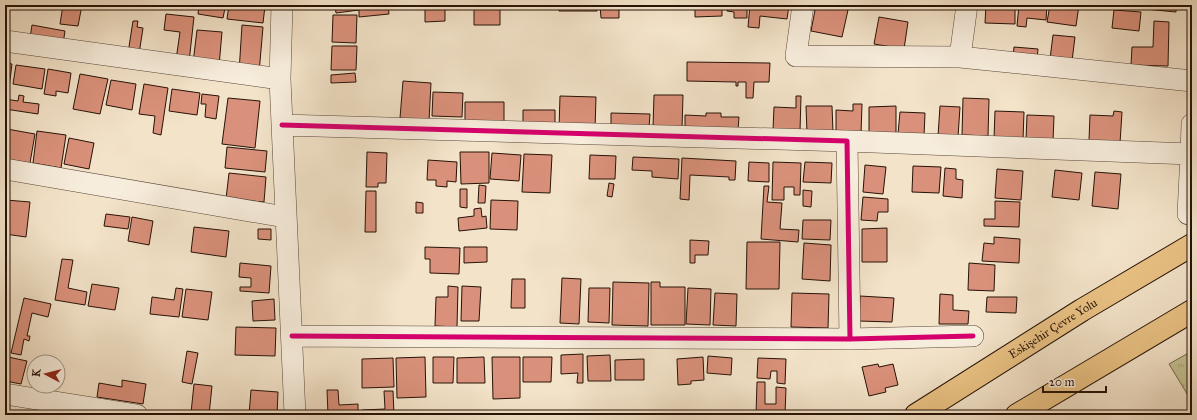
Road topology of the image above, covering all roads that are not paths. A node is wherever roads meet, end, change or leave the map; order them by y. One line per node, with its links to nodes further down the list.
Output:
1 (282, 5): 6 (street)
2 (803, 5): 5 (street)
3 (967, 5): 5 (street)
4 (5, 41): 6 (street)
5 (960, 58): 7 (street)
6 (280, 79): 9 (street)
7 (1192, 81)
8 (1192, 124): 11 (street)
9 (282, 125): 10 (street); 14 (street)
10 (847, 141): 11 (street); 19 (street)
11 (1190, 154): 13 (street)
12 (5, 169): 14 (street)
13 (1188, 214)
14 (285, 216): 17 (street)
15 (1192, 245): 24 (highway, Eskişehir Çevre Yolu)
16 (1192, 311): 25 (highway)
17 (292, 336): 19 (street); 23 (street)
18 (972, 336): 19 (street)
19 (850, 340)
20 (5, 394): 21 (street)
21 (38, 407): 22 (street)
22 (137, 415)
23 (295, 415)
24 (916, 415)
25 (1017, 415)

